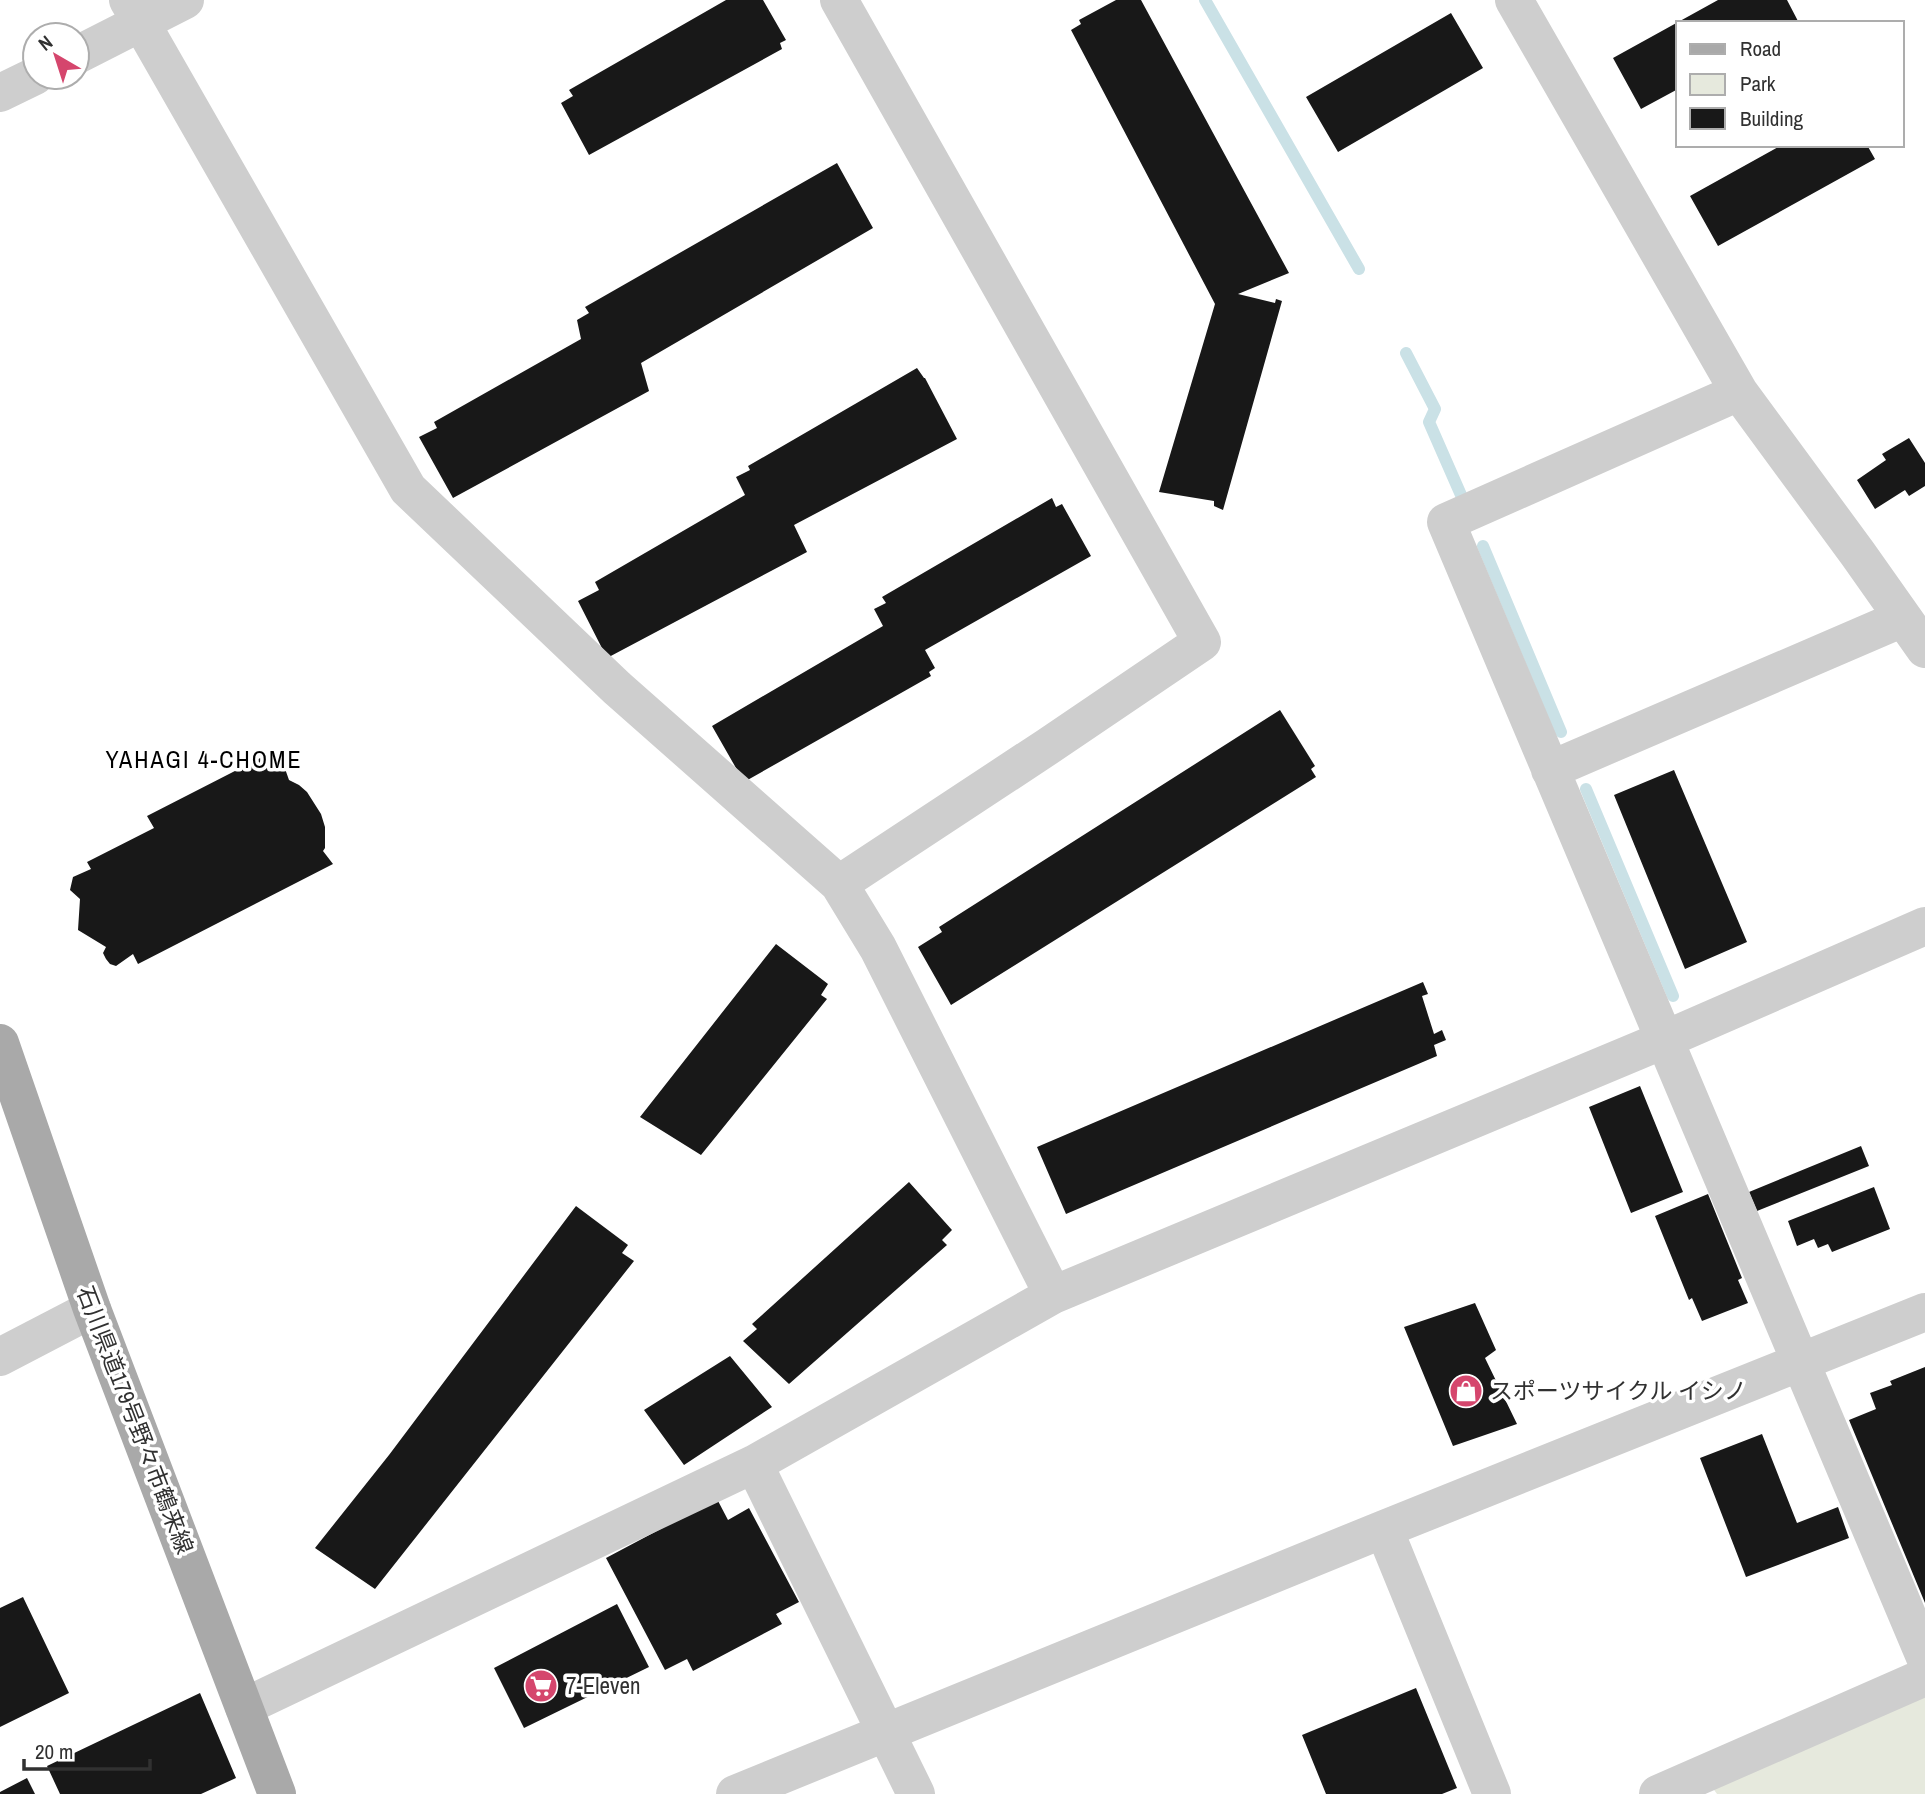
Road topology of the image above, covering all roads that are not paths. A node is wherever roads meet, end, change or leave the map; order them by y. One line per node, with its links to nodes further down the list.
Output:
1 (185, 0): 4 (street)
2 (839, 0): 12 (street)
3 (1514, 0): 8 (street)
4 (135, 12): 5 (street); 12 (street)
5 (91, 45)
6 (21, 83): 7 (street)
7 (0, 93)
8 (1739, 392): 9 (street); 11 (street)
9 (1903, 618): 10 (street); 11 (street)
10 (1925, 649)
11 (1550, 770): 14 (street)
12 (839, 884): 16 (street)
13 (1925, 926): 14 (street)
14 (1666, 1039): 16 (street); 20 (street)
15 (0, 1043): 17 (main road, 石川県道179号野々市鶴来線)
16 (1053, 1295): 21 (street)
17 (92, 1309): 19 (street); 25 (main road, 石川県道179号野々市鶴来線)
18 (1925, 1312): 20 (street)
19 (0, 1357)
20 (1802, 1362): 22 (street); 23 (street)
21 (754, 1464): 25 (street); 26 (street)
22 (1384, 1529): 26 (street); 30 (street)
23 (1925, 1657)
24 (1925, 1677): 31 (street)
25 (244, 1707): 27 (main road, 石川県道179号野々市鶴来線)
26 (886, 1731): 28 (street); 29 (street)
27 (276, 1794)
28 (735, 1794)
29 (916, 1794)
30 (1492, 1794)
31 (1658, 1794)

